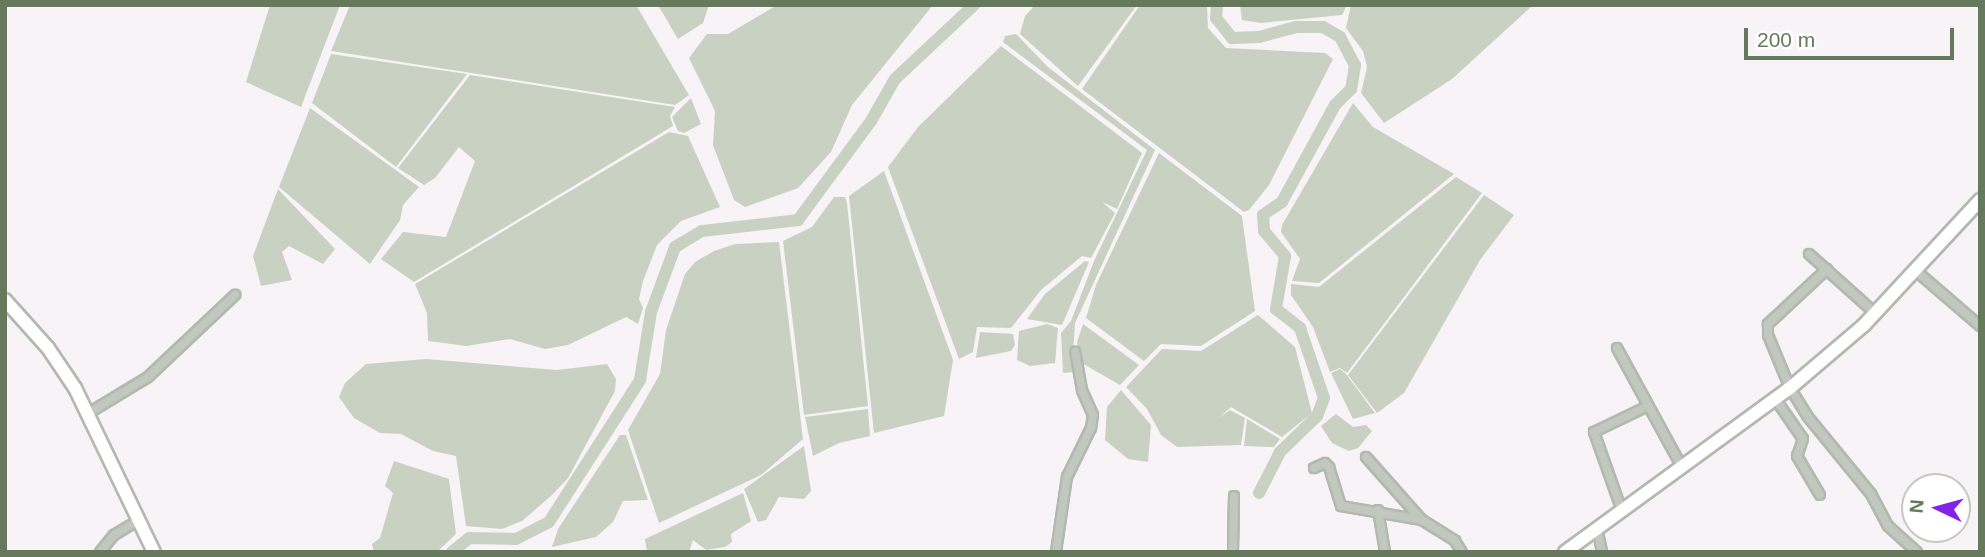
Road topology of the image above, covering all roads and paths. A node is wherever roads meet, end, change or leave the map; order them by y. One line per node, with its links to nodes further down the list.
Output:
1 (1980, 200): 4 (main road)
2 (1809, 254): 3 (street)
3 (1827, 269): 7 (street); 11 (street)
4 (1915, 270): 7 (main road); 8 (street)
5 (235, 295): 14 (street)
6 (5, 300): 14 (main road)
7 (1875, 313): 11 (main road)
8 (1980, 326)
9 (1618, 348): 13 (street)
10 (1075, 352): 27 (street)
11 (1790, 388): 12 (main road); 33 (street)
12 (1776, 400): 16 (main road); 18 (street)
13 (1648, 405): 16 (street); 21 (street)
14 (87, 414): 22 (main road)
15 (1366, 457): 23 (street)
16 (1682, 467): 21 (main road)
17 (1314, 468): 20 (street)
18 (1820, 495)
19 (1234, 496): 28 (street)
20 (1378, 510): 23 (street); 29 (street)
21 (1622, 511): 24 (main road)
22 (139, 520): 25 (street); 26 (main road)
23 (1422, 520): 30 (street)
24 (1597, 528): 31 (main road); 32 (street)
25 (100, 552)
26 (154, 552)
27 (1056, 552)
28 (1233, 552)
29 (1385, 552)
30 (1462, 552)
31 (1565, 552)
32 (1602, 552)
33 (1917, 552)

